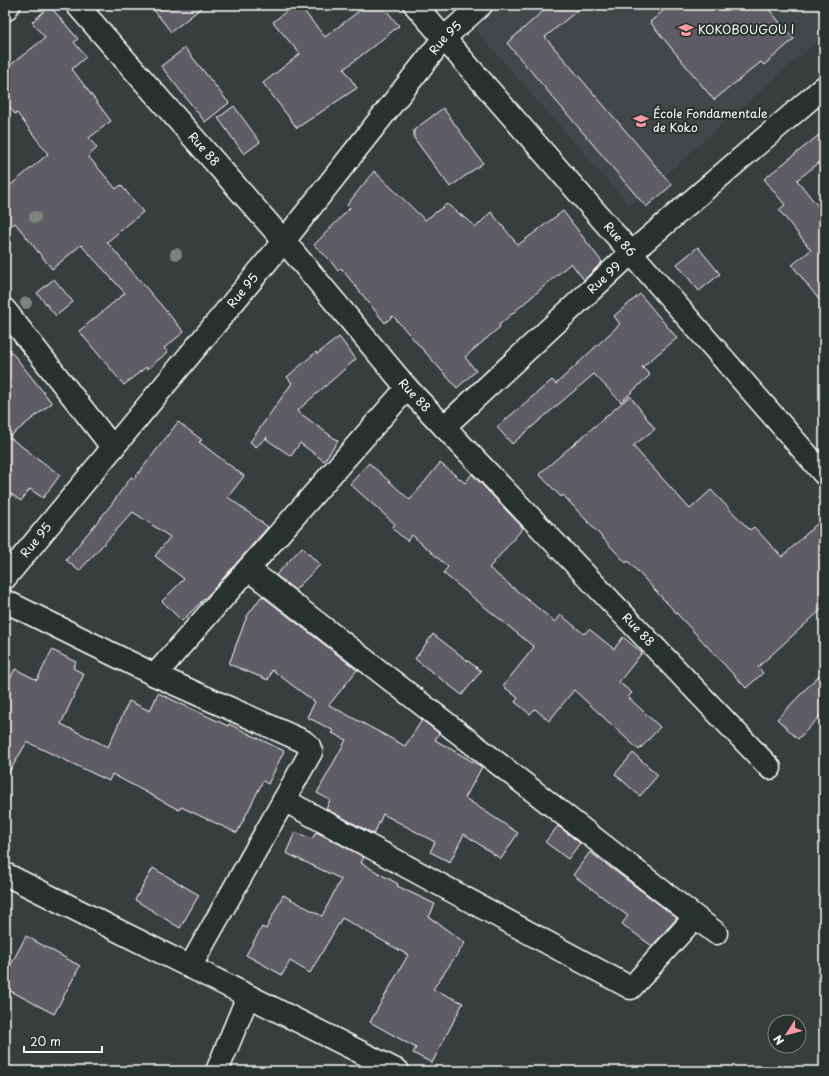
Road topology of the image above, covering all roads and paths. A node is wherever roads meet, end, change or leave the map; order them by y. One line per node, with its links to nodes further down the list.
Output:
1 (9, 5): 5 (street)
2 (77, 5): 8 (street, Rue 88)
3 (415, 5): 6 (street, Rue 86)
4 (481, 5): 6 (street, Rue 95)
5 (5, 10)
6 (444, 38): 8 (street, Rue 95); 9 (street, Rue 86)
7 (824, 88): 9 (street, Rue 99)
8 (284, 241): 11 (street, Rue 88); 13 (street, Rue 95)
9 (631, 253): 12 (street, Rue 99); 14 (street, Rue 86)
10 (5, 310): 13 (street)
11 (407, 388): 12 (street, Rue 88); 15 (street)
12 (444, 427): 19 (street, Rue 88)
13 (113, 448): 16 (street, Rue 95)
14 (824, 474)
15 (248, 569): 18 (street); 22 (street)
16 (5, 578)
17 (5, 601): 18 (street)
18 (155, 675): 20 (street)
19 (770, 768)
20 (284, 800): 22 (street); 24 (street)
21 (5, 874): 24 (street)
22 (695, 916): 23 (street)
23 (716, 933)
24 (190, 967): 25 (street)
25 (248, 996): 26 (street); 27 (street)
26 (217, 1071)
27 (398, 1071)

